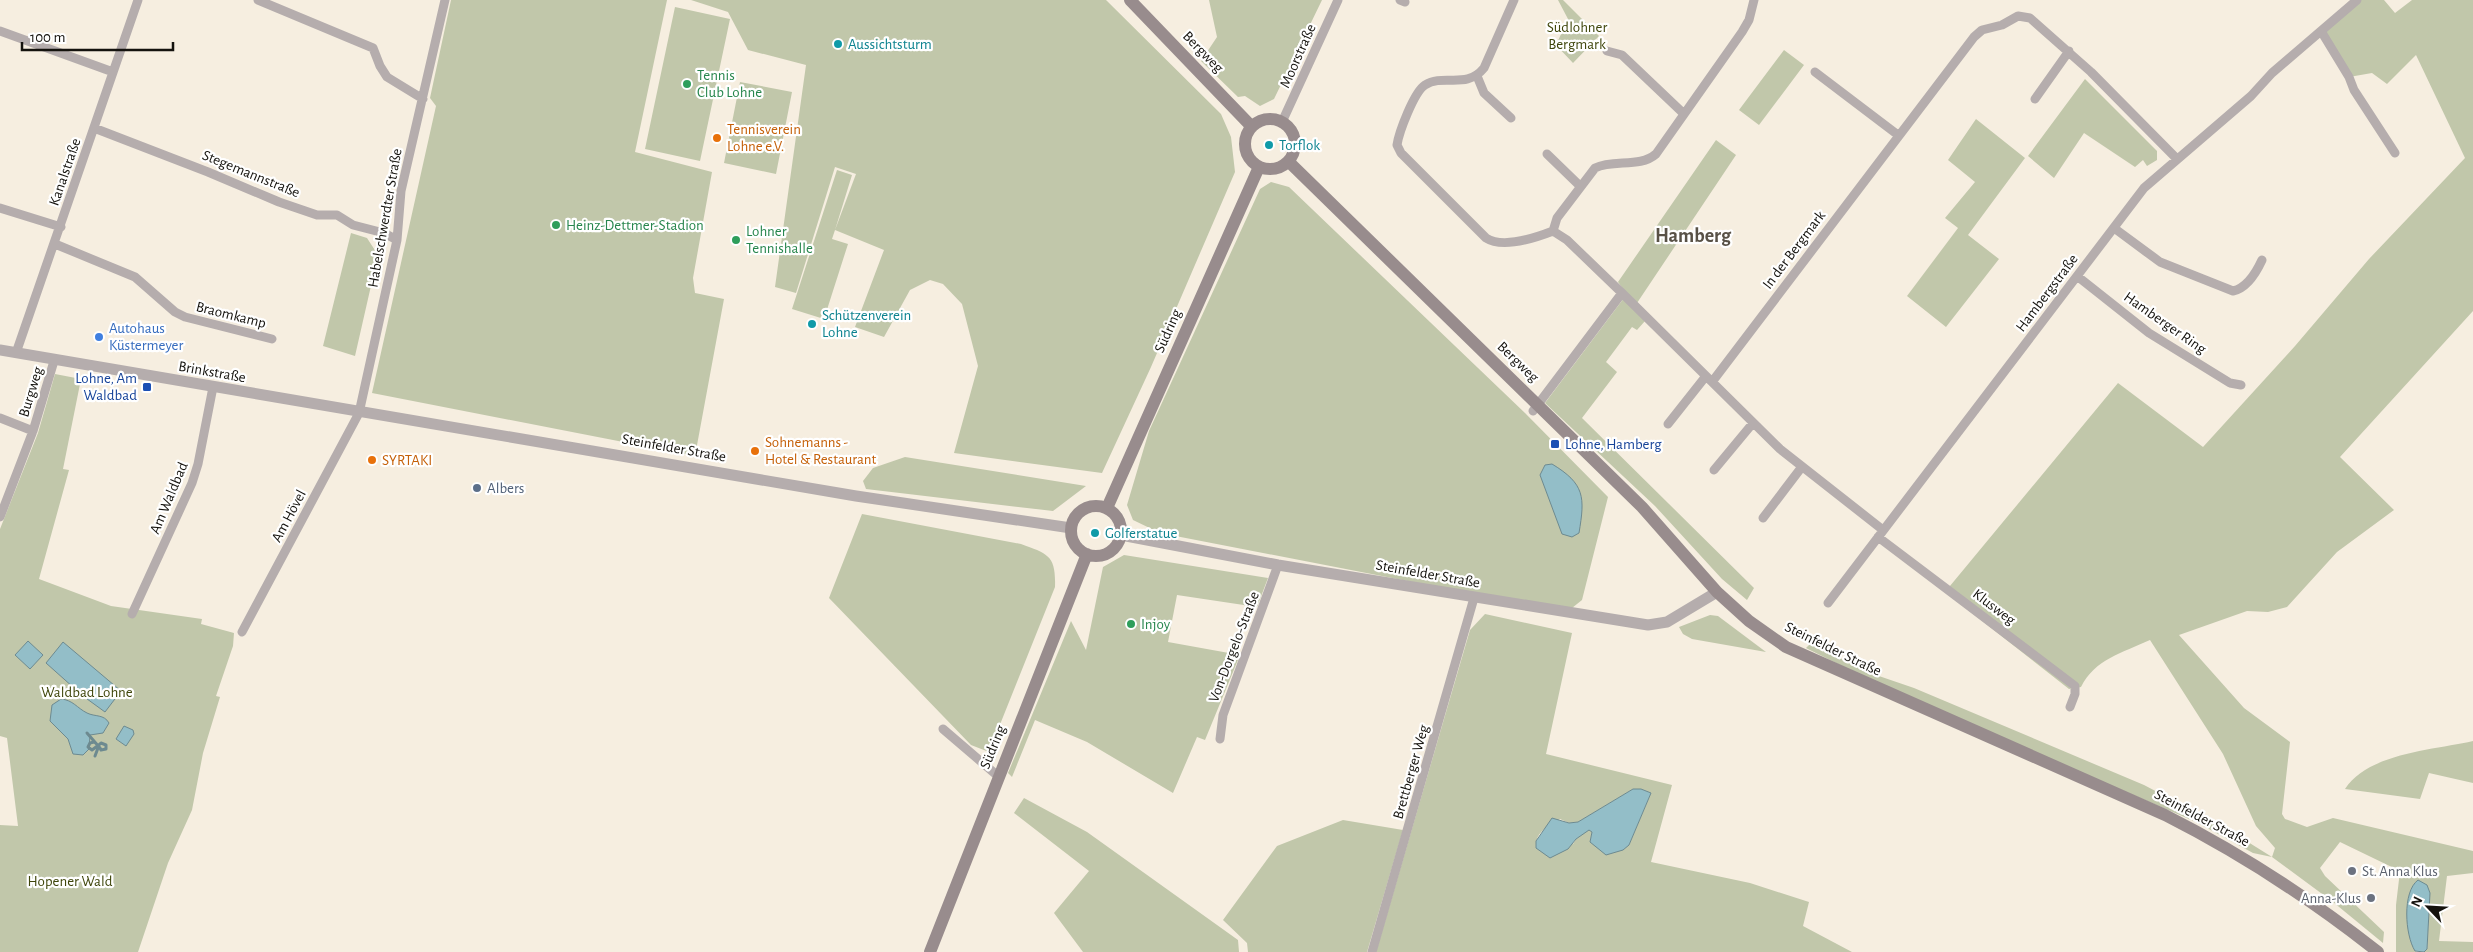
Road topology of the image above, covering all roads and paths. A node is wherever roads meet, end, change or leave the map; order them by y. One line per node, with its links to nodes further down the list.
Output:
1 (138, 0): 13 (street, Kanalstraße)
2 (258, 0): 16 (street)
3 (445, 0): 16 (street, Habelschwerdter Straße)
4 (1130, 0): 21 (main road, Bergweg)
5 (1338, 0): 20 (street, Moorstraße)
6 (1514, 0): 15 (street)
7 (1754, 0): 18 (street)
8 (2357, 0): 10 (street, Hambergstraße)
9 (0, 31): 13 (street)
10 (2320, 31): 24 (street); 26 (street, Hambergstraße)
11 (1607, 50): 18 (street)
12 (2069, 51): 17 (street); 23 (street, In der Bergmark); 26 (street, In der Bergmark)
13 (113, 72): 22 (street, Kanalstraße)
14 (1815, 72): 23 (street)
15 (1477, 76): 19 (street); 33 (street)
16 (423, 99): 34 (street, Habelschwerdter Straße)
17 (2035, 99)
18 (1683, 113): 29 (street)
19 (1511, 118)
20 (1282, 122): 21 (main road); 27 (main road)
21 (1252, 127): 28 (main road)
22 (94, 128): 31 (street, Kanalstraße); 34 (street, Stegemannstraße)
23 (1898, 135): 43 (street, In der Bergmark)
24 (2395, 153)
25 (1547, 154): 29 (street)
26 (2177, 159): 32 (street, Hambergstraße)
27 (1289, 162): 28 (main road); 46 (main road, Bergweg)
28 (1259, 167): 54 (main road, Südring)
29 (1580, 186): 33 (street)
30 (0, 208): 31 (street)
31 (61, 227): 35 (street, Kanalstraße)
32 (2114, 228): 36 (street); 37 (street, Hambergstraße)
33 (1553, 231): 38 (street)
34 (398, 240): 47 (street, Habelschwerdter Straße)
35 (55, 244): 39 (street, Braomkamp); 41 (street, Kanalstraße)
36 (2262, 260)
37 (2077, 276): 44 (street, Hamberger Ring); 58 (street, Hambergstraße)
38 (1622, 293): 43 (street); 46 (street)
39 (272, 339)
40 (0, 350): 41 (street, Brinkstraße)
41 (16, 353): 42 (street, Brinkstraße)
42 (54, 361): 45 (street, Brinkstraße); 51 (street, Burgweg)
43 (1709, 379): 49 (street); 50 (street, In der Bergmark)
44 (2241, 385)
45 (212, 387): 47 (street, Brinkstraße); 65 (street, Am Waldbad)
46 (1536, 408): 62 (main road, Bergweg)
47 (360, 412): 57 (street, Steinfelder Straße); 66 (street, Am Hövel)
48 (0, 418): 51 (street, Burgweg)
49 (1753, 423): 52 (street); 53 (street)
50 (1668, 424)
51 (33, 430): 55 (street, Burgweg)
52 (1801, 468): 56 (street); 58 (street)
53 (1714, 470)
54 (1107, 508): 57 (main road); 59 (main road)
55 (0, 517)
56 (1763, 518)
57 (1071, 528): 60 (main road)
58 (1880, 533): 64 (street, Hambergstraße); 67 (street, Klusweg)
59 (1121, 535): 60 (main road); 61 (street, Steinfelder Straße)
60 (1087, 554): 70 (main road, Südring)
61 (1278, 565): 63 (street, Steinfelder Straße); 69 (street, Von-Dorgelo-Straße)
62 (1717, 592): 63 (street, Steinfelder Straße); 73 (main road, Steinfelder Straße)
63 (1474, 598): 72 (street, Brettberger Weg)
64 (1828, 603)
65 (132, 614)
66 (242, 632)
67 (2070, 707)
68 (943, 729): 70 (street)
69 (1220, 739)
70 (999, 777): 71 (main road, Südring)
71 (930, 952)
72 (1372, 952)
73 (2378, 952)

